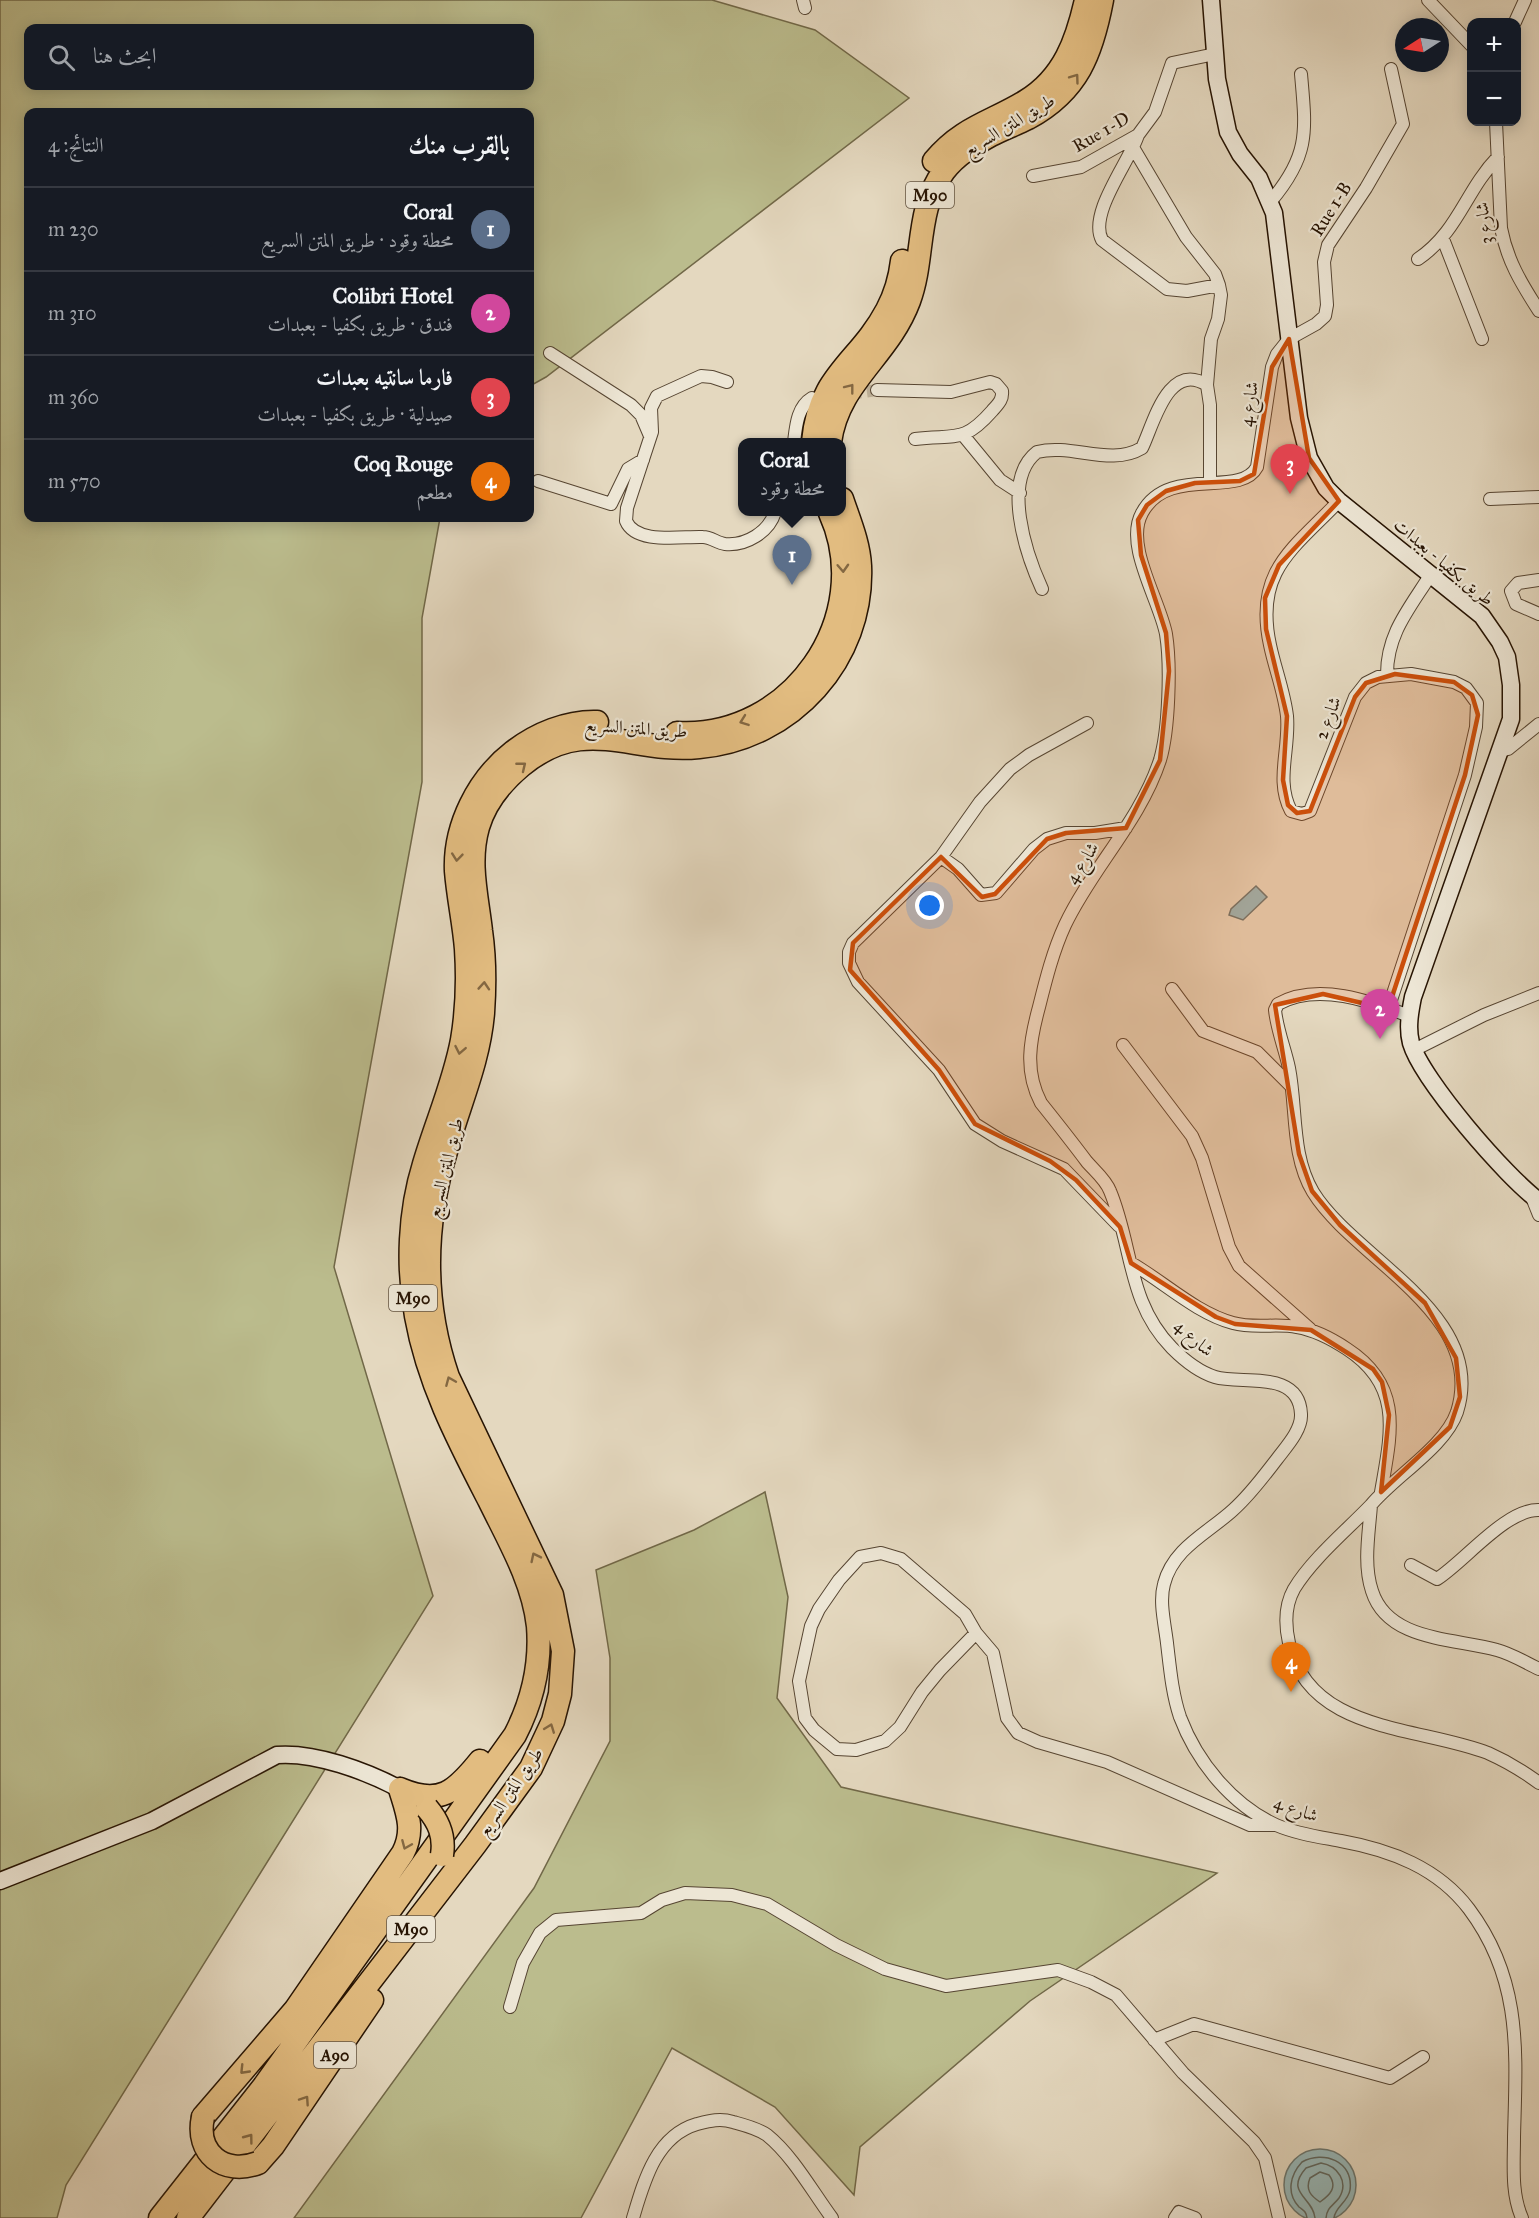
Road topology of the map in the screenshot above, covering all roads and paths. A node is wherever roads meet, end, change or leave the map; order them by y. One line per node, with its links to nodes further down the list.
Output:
1 (1086, 0): 31 (highway, طريق المتن السريع / M90)
2 (1102, 0): 32 (highway, طريق المتن السريع / M90, one-way to 2)
3 (1211, 0): 8 (main road, طريق بكفيا - بعبدات)
4 (1428, 0): 7 (street)
5 (1525, 0): 6 (street)
6 (1517, 18)
7 (1467, 41)
8 (1215, 54): 12 (street, Rue 1-D); 16 (main road, طريق بكفيا - بعبدات)
9 (1391, 69): 21 (street, Rue 1-B)
10 (1301, 74): 16 (street)
11 (1496, 126): 14 (street, شارع 3)
12 (1138, 135): 13 (street); 15 (street, Rue 1-D)
13 (1134, 149): 19 (street); 19 (street)
14 (1498, 157): 17 (street); 20 (street, شارع 3)
15 (1033, 176)
16 (1270, 201): 21 (main road, طريق بكفيا - بعبدات)
17 (1443, 239): 18 (street); 22 (street)
18 (1418, 259)
19 (1219, 285): 25 (street)
20 (1539, 311)
21 (1289, 339): 36 (street, شارع 4); 40 (main road, طريق بكفيا - بعبدات)
22 (1482, 339)
23 (550, 353): 29 (street)
24 (727, 382): 29 (street)
25 (1207, 385): 36 (street); 37 (street)
26 (877, 390): 28 (street)
27 (812, 398): 30 (street)
28 (963, 435): 33 (street); 37 (street)
29 (651, 438): 34 (street)
30 (795, 438)
31 (814, 438)
32 (831, 438)
33 (915, 440)
34 (643, 460): 35 (street); 42 (street)
35 (538, 481)
36 (1210, 481): 52 (street, شارع 4)
37 (1020, 493): 46 (street)
38 (1539, 497): 39 (street)
39 (1490, 499)
40 (1339, 501): 44 (main road, طريق بكفيا - بعبدات); 48 (street, شارع 2)
41 (846, 511): 77 (highway, طريق المتن السريع / M90, one-way to 41)
42 (773, 516)
43 (831, 516): 70 (highway, طريق المتن السريع / M90, one-way to 70)
44 (1431, 574): 48 (street); 51 (main road, طريق بكفيا - بعبدات)
45 (1539, 580): 47 (street)
46 (1042, 589)
47 (1539, 614)
48 (1387, 674): 56 (street)
49 (1087, 723): 53 (street)
50 (1539, 724): 51 (street)
51 (1500, 751): 57 (main road, طريق بكفيا - بعبدات)
52 (1126, 828): 53 (street); 63 (street, شارع 4)
53 (941, 857): 63 (street)
54 (1172, 989): 60 (street)
55 (1539, 993): 59 (street)
56 (1388, 1009): 57 (street); 60 (street)
57 (1409, 1016): 59 (main road, طريق بكفيا - بعبدات)
58 (1123, 1045): 65 (street)
59 (1414, 1050): 61 (main road, طريق بكفيا - بعبدات)
60 (1290, 1085): 66 (street)
61 (1535, 1198): 62 (street)
62 (1539, 1215)
63 (1120, 1227): 64 (street, شارع 4)
64 (1131, 1263): 65 (street); 75 (street, شارع 4)
65 (1311, 1330): 66 (street)
66 (1381, 1492): 67 (street)
67 (1371, 1505): 72 (street); 73 (street)
68 (1539, 1509): 69 (street)
69 (1411, 1565)
70 (536, 1617): 74 (highway); 83 (highway, طريق المتن السريع / M90)
71 (976, 1633): 71 (street); 75 (street)
72 (1539, 1670)
73 (1539, 1783)
74 (415, 1798): 76 (main road); 79 (highway, one-way to 79); 82 (highway, A90, bridge)
75 (1276, 1825): 91 (street, شارع 4)
76 (0, 1881)
77 (402, 1940): 79 (highway, A90, one-way to 77, bridge); 82 (highway, طريق المتن السريع / M90)
78 (510, 2007): 80 (street)
79 (295, 2010): 83 (highway, A90)
80 (1154, 2040): 81 (street); 90 (street)
81 (1423, 2057)
82 (309, 2058): 85 (highway, طريق المتن السريع / M90, one-way to 82)
83 (264, 2086): 84 (highway, طريق المتن السريع / M90)
84 (160, 2218)
85 (188, 2218)
86 (633, 2218): 87 (street)
87 (832, 2218)
88 (1174, 2218): 89 (street)
89 (1195, 2218)
90 (1280, 2218)
91 (1522, 2218)

